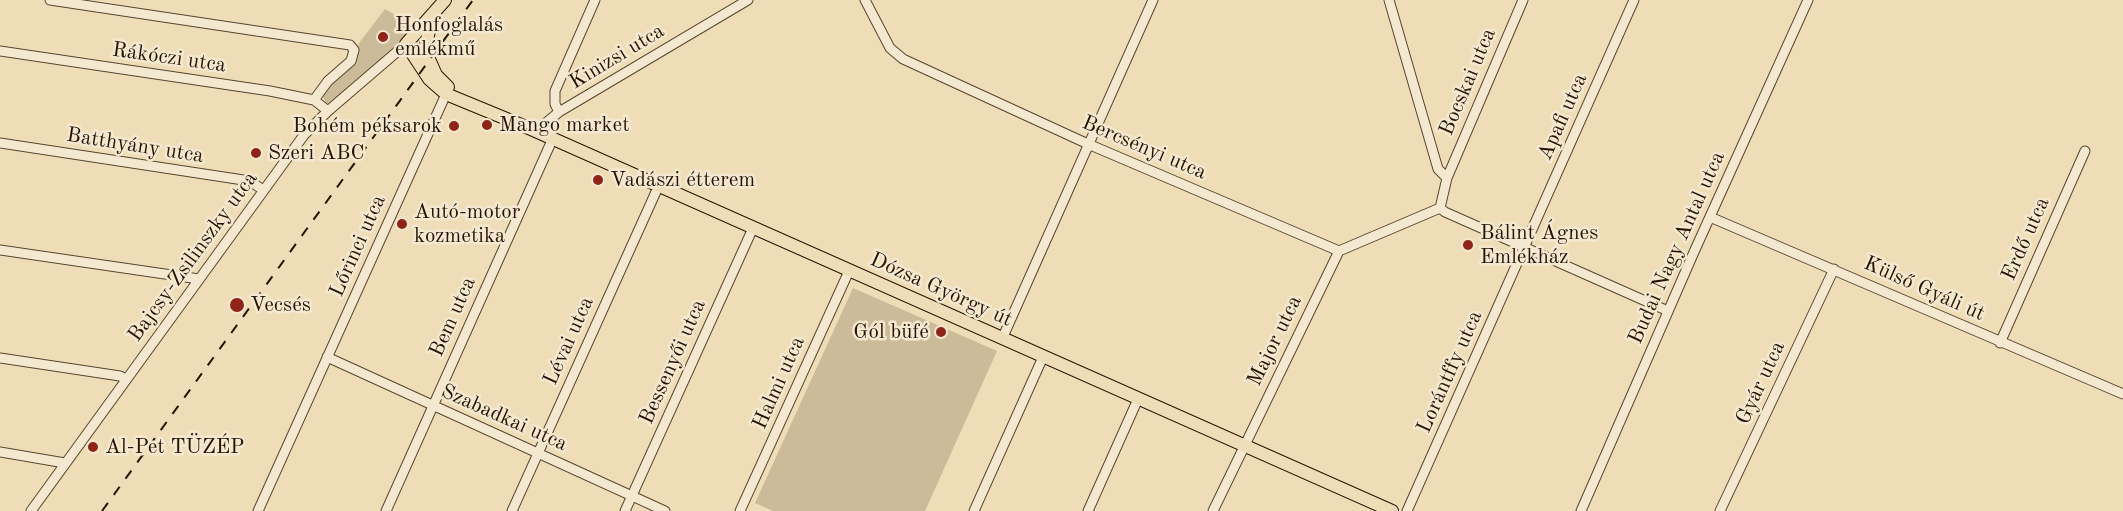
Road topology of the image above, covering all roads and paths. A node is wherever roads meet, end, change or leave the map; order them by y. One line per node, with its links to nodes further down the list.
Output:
1 (50, 0): 16 (street)
2 (445, 0): 11 (main road)
3 (595, 0): 19 (street)
4 (748, 0): 19 (street, Kinizsi utca)
5 (865, 0): 22 (street, Bercsényi utca)
6 (1153, 0): 22 (street)
7 (1389, 0): 24 (street)
8 (1523, 0): 24 (street, Bocskai utca)
9 (1634, 0): 30 (street, Apafi utca)
10 (1808, 0): 28 (street, Budai Nagy Antal utca)
11 (432, 16): 12 (main road); 13 (main road)
12 (406, 44): 13 (main road); 15 (main road, Dózsa György út); 18 (street, Bajcsy-Zsilinszky utca)
13 (425, 50): 17 (main road, Dózsa György út)
14 (0, 51): 16 (street, Rákóczi utca)
15 (446, 94): 17 (main road, Dózsa György út); 39 (street, Lőrinci utca)
16 (314, 99): 18 (street)
17 (475, 104): 20 (main road, Dózsa György út)
18 (328, 111): 26 (street, Bajcsy-Zsilinszky utca)
19 (559, 112): 20 (street, Kinizsi utca)
20 (548, 136): 25 (main road, Dózsa György út); 45 (street, Bem utca)
21 (0, 143): 26 (street, Batthyány utca)
22 (1088, 144): 32 (street, Bercsényi utca); 37 (street)
23 (2085, 151): 38 (street, Erdő utca)
24 (1447, 178): 27 (street, Bocskai utca)
25 (658, 186): 29 (main road, Dózsa György út); 48 (street, Lévai utca)
26 (263, 190): 35 (street, Bajcsy-Zsilinszky utca)
27 (1440, 208): 30 (street); 32 (street)
28 (1710, 217): 33 (street, Külső Gyáli út); 36 (street, Budai Nagy Antal utca)
29 (753, 228): 34 (main road, Dózsa György út); 50 (street, Bessenyői utca)
30 (1525, 248): 36 (street); 62 (street, Lorántffy utca)
31 (0, 250): 35 (street)
32 (1339, 251): 46 (street, Major utca)
33 (1834, 269): 38 (street, Külső Gyáli út); 64 (street, Gyár utca)
34 (849, 271): 37 (main road, Dózsa György út); 57 (street, Halmi utca)
35 (199, 279): 42 (street, Bajcsy-Zsilinszky utca)
36 (1668, 311): 63 (street, Budai Nagy Antal utca)
37 (1002, 339): 40 (main road, Dózsa György út)
38 (2000, 343): 43 (street, Külső Gyáli út)
39 (327, 357): 45 (street, Szabadkai utca); 52 (street, Lőrinci utca)
40 (1043, 357): 44 (main road, Dózsa György út); 58 (street)
41 (0, 358): 42 (street)
42 (126, 379): 49 (street, Bajcsy-Zsilinszky utca)
43 (2123, 394)
44 (1138, 399): 46 (main road, Dózsa György út); 59 (street)
45 (433, 406): 48 (street, Szabadkai utca); 53 (street, Bem utca)
46 (1244, 446): 60 (street, Major utca); 61 (main road, Dózsa György út)
47 (0, 452): 49 (street)
48 (538, 453): 50 (street, Szabadkai utca); 54 (street, Lévai utca)
49 (65, 463): 51 (street, Bajcsy-Zsilinszky utca)
50 (632, 496): 55 (street, Bessenyői utca); 56 (street, Szabadkai utca)
51 (31, 511)
52 (258, 511)
53 (386, 511)
54 (512, 511)
55 (625, 511)
56 (665, 511)
57 (740, 511)
58 (974, 511)
59 (1088, 511)
60 (1213, 511)
61 (1392, 511)
62 (1407, 511)
63 (1581, 511)
64 (1720, 511)

